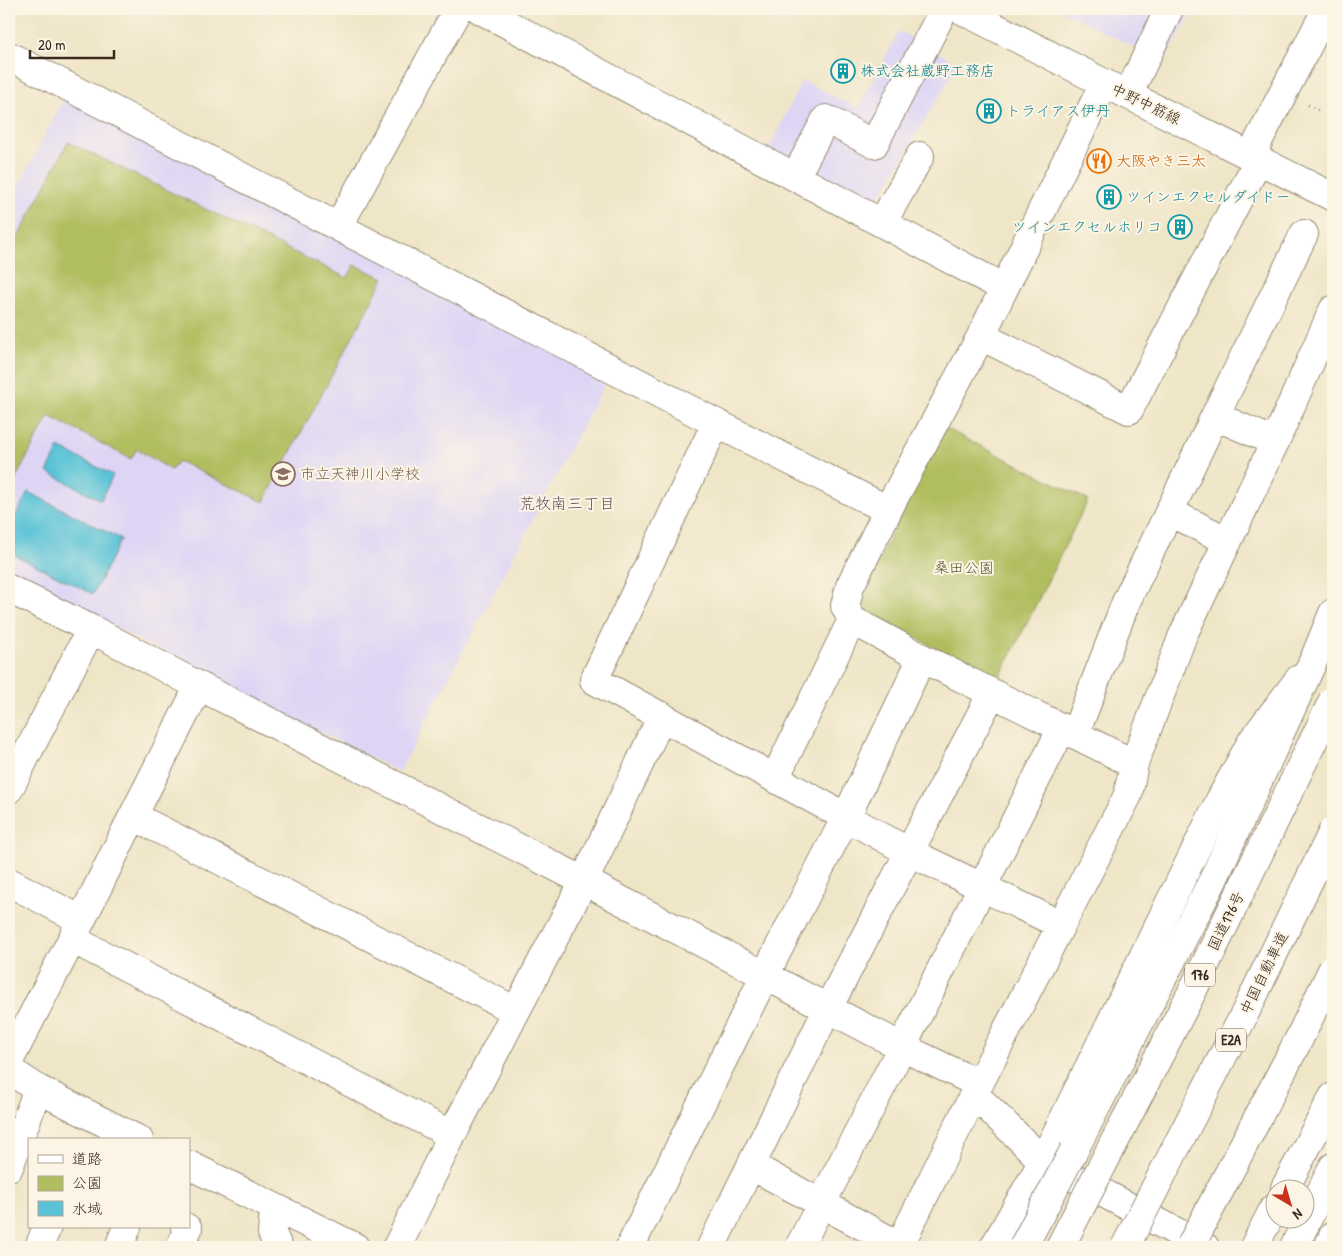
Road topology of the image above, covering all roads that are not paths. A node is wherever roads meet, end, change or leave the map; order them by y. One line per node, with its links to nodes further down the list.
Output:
1 (458, 9): 14 (main road)
2 (479, 9): 11 (main road)
3 (1170, 9): 8 (main road)
4 (960, 10): 7 (main road, 中野中筋線); 11 (main road)
5 (1333, 26): 10 (main road)
6 (9, 56): 14 (main road)
7 (1104, 83): 8 (main road, 中野中筋線); 16 (main road)
8 (1128, 95): 10 (main road, 中野中筋線)
9 (920, 156): 13 (main road)
10 (1255, 157): 12 (main road, 中野中筋線); 18 (main road)
11 (795, 177): 13 (main road)
12 (1333, 197)
13 (882, 223): 16 (main road)
14 (338, 227): 20 (main road)
15 (1304, 234): 19 (main road)
16 (1004, 288): 18 (main road)
17 (1333, 310): 21 (main road)
18 (982, 336): 22 (main road)
19 (1215, 416): 21 (main road); 23 (main road)
20 (716, 423): 22 (main road); 34 (main road)
21 (1275, 442): 24 (main road)
22 (888, 510): 27 (main road)
23 (1168, 512): 24 (main road); 35 (main road)
24 (1228, 541): 36 (main road)
25 (9, 589): 28 (main road)
26 (1333, 614): 30 (main road)
27 (852, 620): 29 (main road); 37 (main road)
28 (91, 629): 31 (main road); 38 (main road)
29 (922, 658): 32 (main road); 40 (main road)
30 (1315, 658): 61 (main road); 83 (main road, bridge)
31 (199, 686): 39 (main road); 43 (main road)
32 (992, 693): 35 (main road); 42 (main road)
33 (1333, 700): 84 (main road, 国道176号 / 176, bridge)
34 (662, 716): 37 (main road); 43 (main road)
35 (1068, 731): 36 (main road); 45 (main road)
36 (1134, 764): 46 (main road)
37 (775, 778): 40 (main road)
38 (9, 789)
39 (133, 816): 47 (main road); 51 (main road)
40 (846, 817): 42 (main road); 49 (main road)
41 (1333, 831): 85 (main road, 中国自動車道 / E2A, bridge)
42 (910, 852): 45 (main road); 50 (main road)
43 (584, 881): 49 (main road); 51 (main road)
44 (9, 882): 47 (main road)
45 (983, 887): 46 (main road); 52 (main road)
46 (1061, 925): 56 (main road)
47 (76, 929): 53 (main road); 58 (main road)
48 (1333, 968): 86 (main road, bridge)
49 (766, 975): 50 (main road); 79 (main road)
50 (828, 1008): 52 (main road); 63 (main road)
51 (516, 1011): 58 (main road)
52 (902, 1047): 56 (main road); 66 (main road)
53 (9, 1061)
54 (9, 1070): 55 (main road)
55 (38, 1089): 59 (main road); 60 (main road)
56 (976, 1089): 61 (main road); 73 (main road)
57 (1333, 1097): 65 (main road)
58 (452, 1136): 78 (main road)
59 (135, 1138)
60 (18, 1153)
61 (1043, 1162): 82 (main road); 87 (main road)
62 (190, 1166): 71 (main road)
63 (752, 1166): 66 (main road); 80 (main road)
64 (1333, 1167): 89 (main road)
65 (1290, 1178)
66 (822, 1203): 73 (main road); 81 (main road)
67 (47, 1228): 74 (main road)
68 (127, 1228): 75 (main road)
69 (186, 1228): 76 (main road)
70 (1264, 1228): 88 (main road)
71 (273, 1234): 77 (main road)
72 (1333, 1236): 90 (main road)
73 (899, 1246)
74 (40, 1247)
75 (119, 1247)
76 (180, 1247)
77 (355, 1247)
78 (397, 1247)
79 (630, 1247)
80 (711, 1247)
81 (799, 1247)
82 (994, 1247)
83 (1023, 1247)
84 (1060, 1247)
85 (1125, 1247)
86 (1190, 1247)
87 (1204, 1247)
88 (1254, 1247)
89 (1294, 1247)
90 (1328, 1247)

